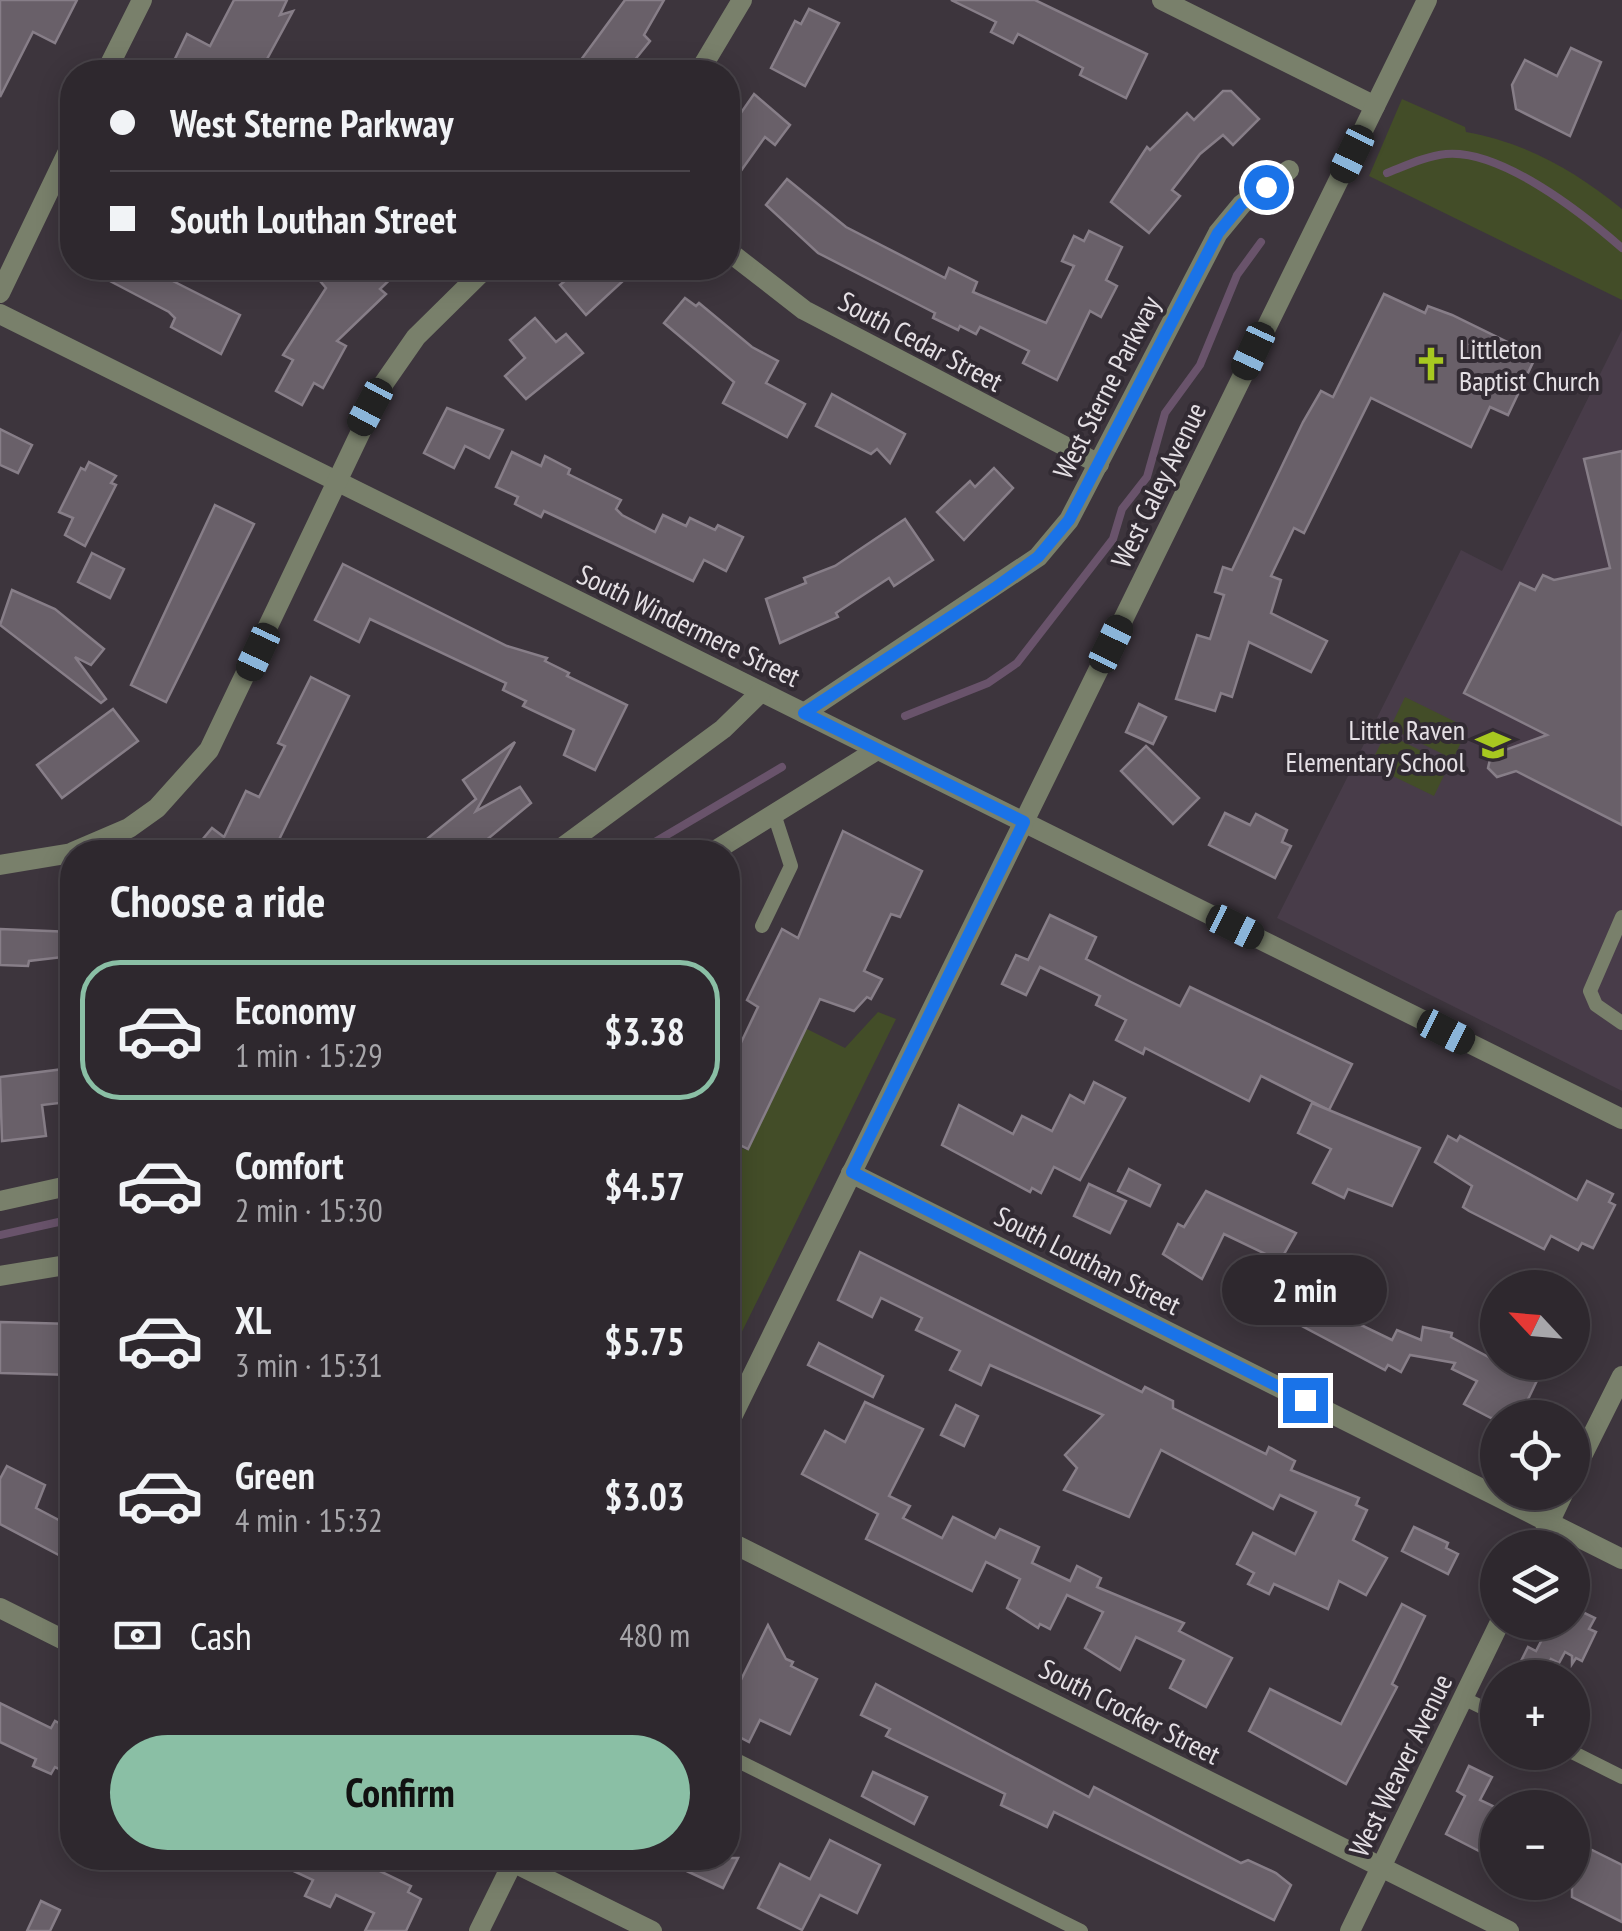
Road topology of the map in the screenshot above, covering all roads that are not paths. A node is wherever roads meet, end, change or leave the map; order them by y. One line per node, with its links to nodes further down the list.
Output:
1 (142, 0): 5 (street)
2 (742, 0): 6 (street)
3 (1162, 0): 7 (street)
4 (1427, 0): 7 (street, West Caley Avenue)
5 (112, 60)
6 (706, 60)
7 (1375, 106): 20 (street, West Caley Avenue)
8 (60, 168): 12 (street)
9 (1290, 170): 14 (street, West Sterne Parkway)
10 (740, 260): 14 (street, South Cedar Street)
11 (474, 280): 15 (street)
12 (0, 292)
13 (0, 314): 15 (street, South Windermere Street)
14 (1099, 464): 17 (street, West Sterne Parkway)
15 (338, 482): 16 (street, South Windermere Street); 21 (street)
16 (761, 692): 17 (street, South Windermere Street); 22 (street)
17 (804, 713): 18 (street, South Windermere Street)
18 (877, 750): 19 (street); 20 (street, South Windermere Street)
19 (774, 814): 23 (street); 27 (lane)
20 (1024, 822): 29 (street, South Windermere Street); 30 (street, West Caley Avenue)
21 (102, 840)
22 (572, 840)
23 (733, 840)
24 (60, 855): 25 (street)
25 (0, 865)
26 (1622, 916): 28 (lane)
27 (762, 926)
28 (1622, 1023)
29 (1622, 1119)
30 (852, 1172): 36 (street, West Caley Avenue); 39 (street, South Louthan Street)
31 (60, 1188): 32 (street)
32 (0, 1201)
33 (60, 1266): 34 (street)
34 (0, 1276)
35 (1622, 1376): 37 (street)
36 (740, 1400)
37 (1590, 1440)
38 (1556, 1510): 39 (street)
39 (1550, 1522): 40 (street); 42 (street, South Louthan Street)
40 (1546, 1530)
41 (740, 1547): 51 (street, South Crocker Street)
42 (1622, 1558)
43 (0, 1608): 44 (street)
44 (60, 1638)
45 (1491, 1640): 46 (street, West Weaver Avenue)
46 (1463, 1698): 47 (lane); 51 (street, West Weaver Avenue)
47 (1480, 1706)
48 (1590, 1761): 50 (lane)
49 (740, 1762): 56 (lane)
50 (1622, 1776)
51 (1380, 1867): 57 (street, West Weaver Avenue); 58 (street, South Crocker Street)
52 (506, 1870): 54 (street)
53 (533, 1870): 55 (street)
54 (479, 1931)
55 (652, 1931)
56 (1080, 1931)
57 (1350, 1931)
58 (1509, 1931)

